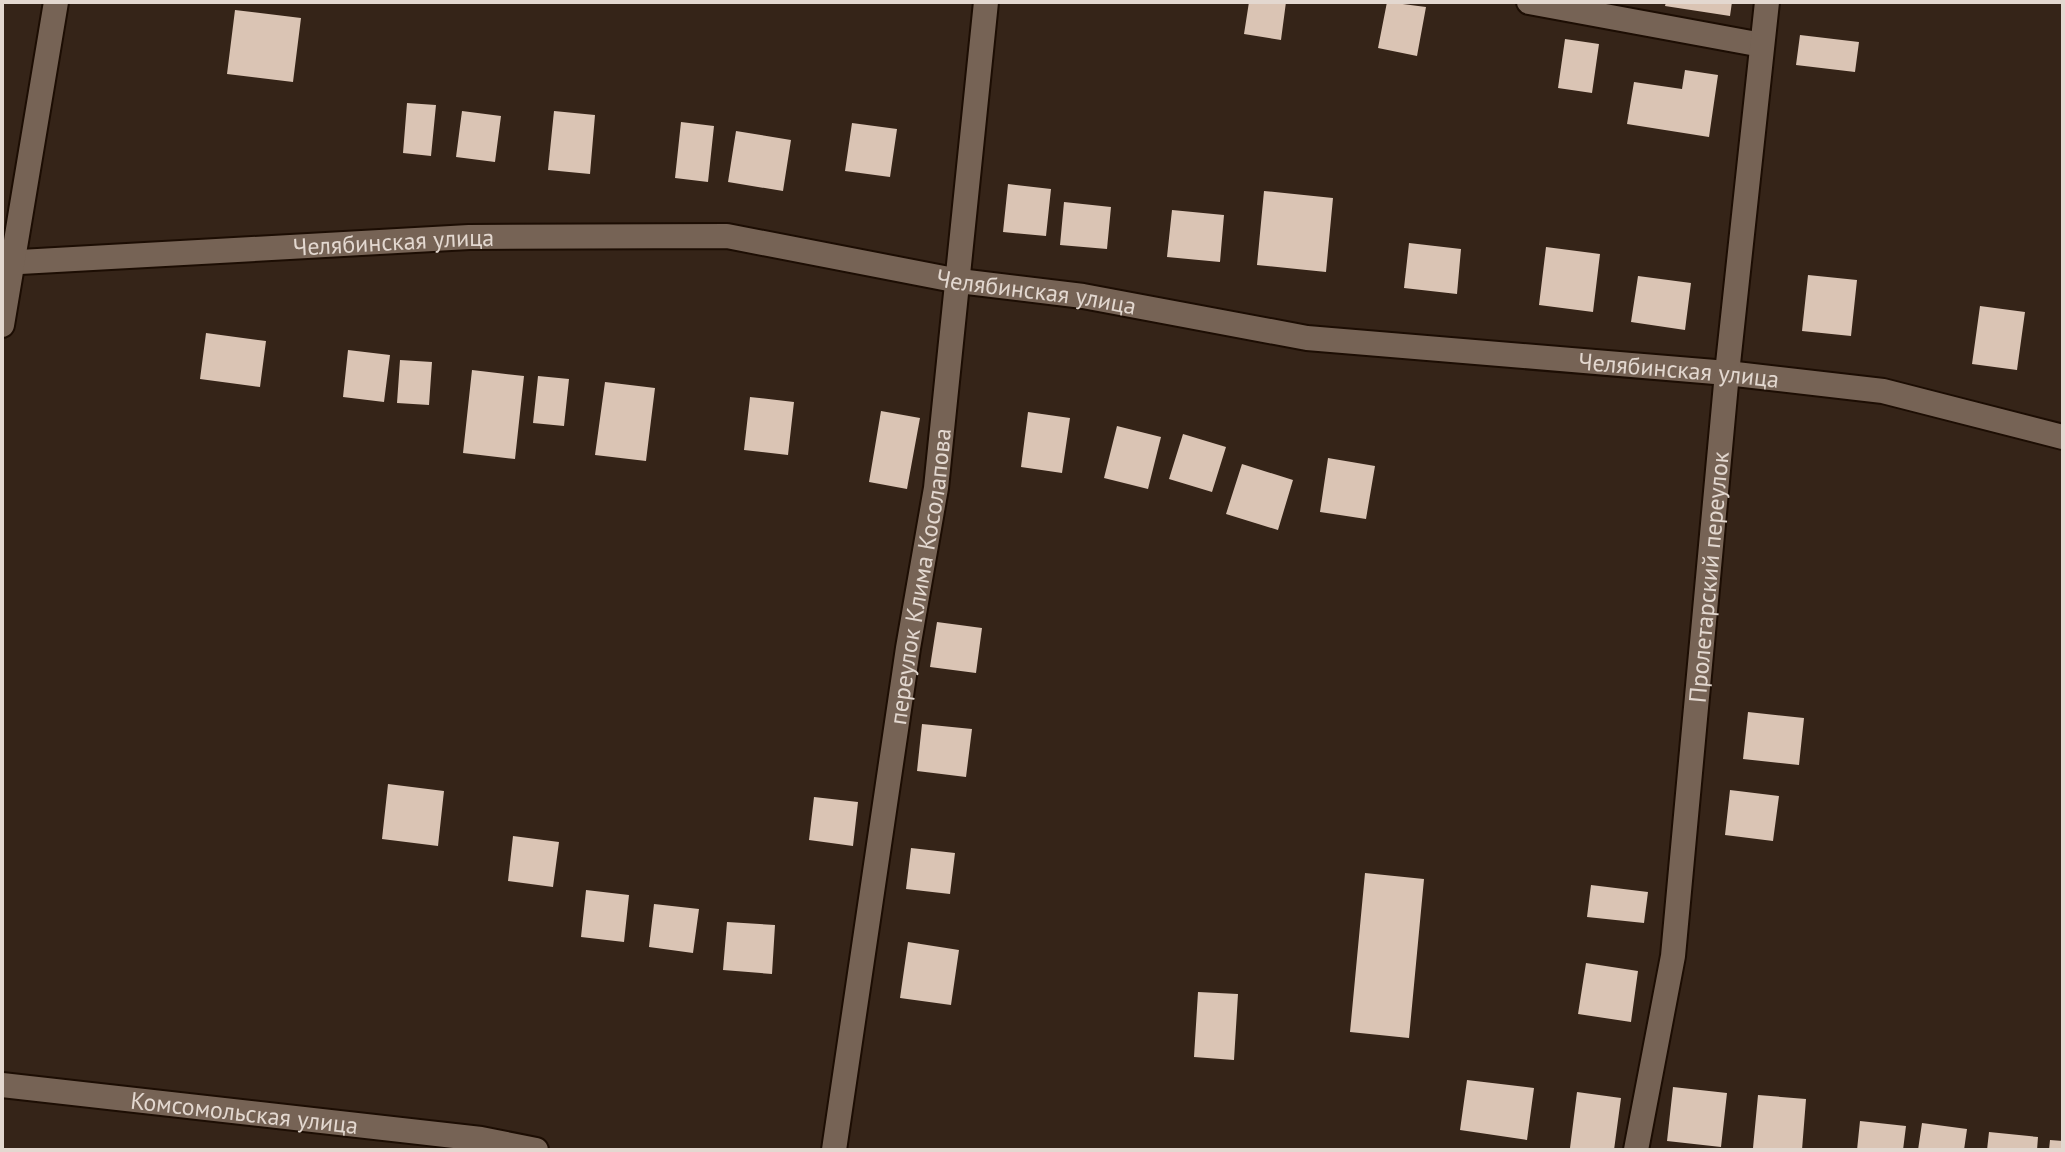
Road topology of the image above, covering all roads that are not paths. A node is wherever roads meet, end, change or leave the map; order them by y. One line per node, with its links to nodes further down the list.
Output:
1 (56, 2): 6 (street)
2 (986, 2): 7 (street, переулок Клима Косолапова)
3 (1529, 2): 5 (street)
4 (1767, 2): 5 (street, Пролетарский переулок)
5 (1762, 45): 9 (street, Пролетарский переулок)
6 (7, 263): 7 (street, Челябинская улица); 8 (street)
7 (959, 281): 9 (street, Челябинская улица); 13 (street, переулок Клима Косолапова)
8 (2, 325)
9 (1727, 373): 10 (street, Челябинская улица); 14 (street, Пролетарский переулок)
10 (2063, 437)
11 (2, 1085): 12 (street, Комсомольская улица)
12 (536, 1150)
13 (834, 1150)
14 (1636, 1150)

